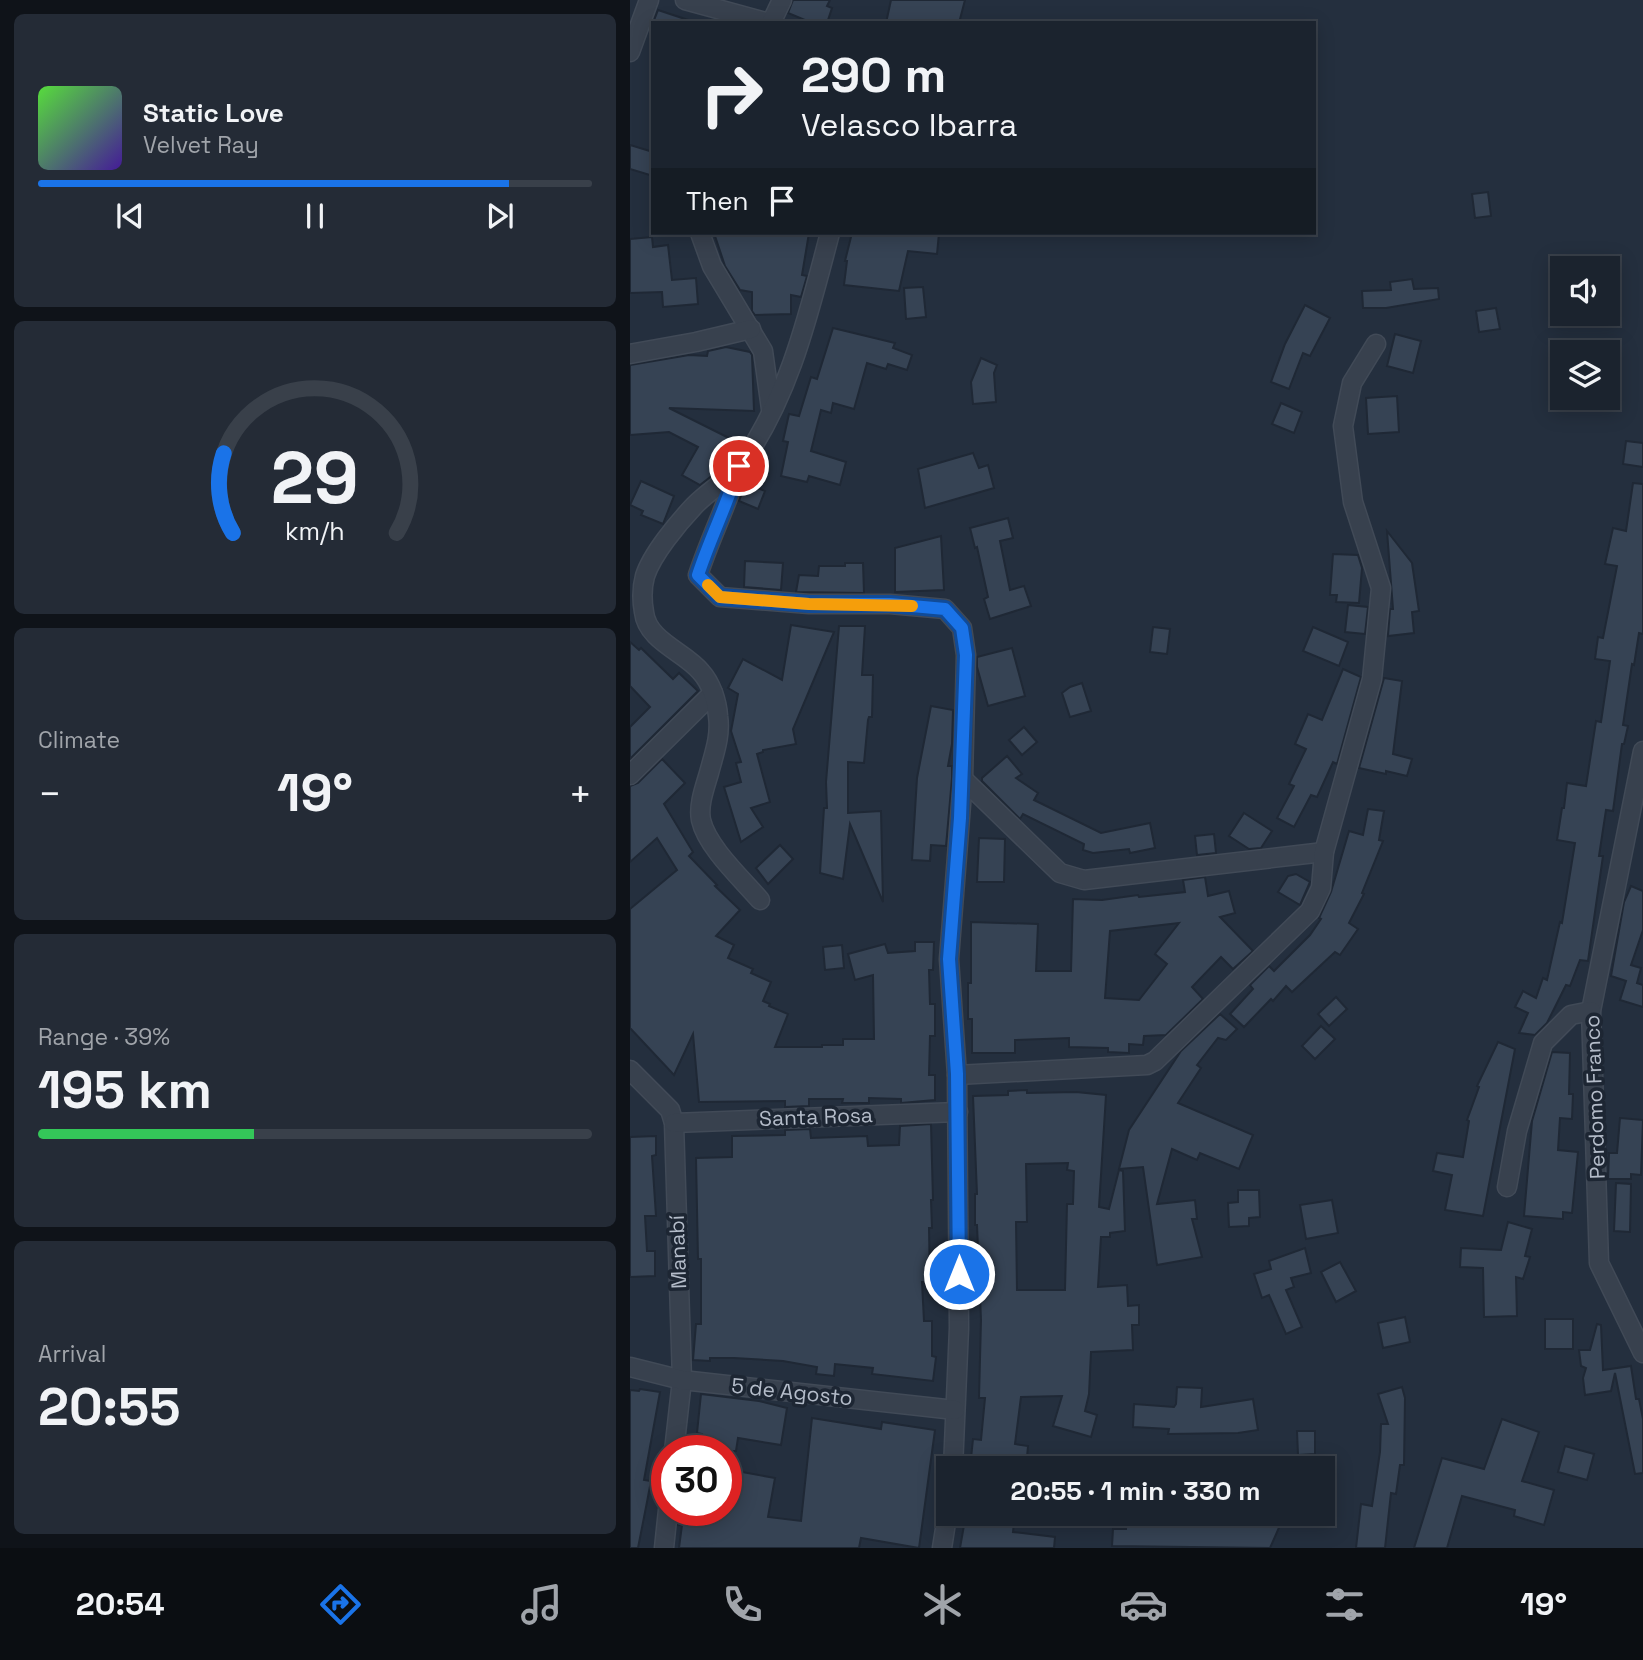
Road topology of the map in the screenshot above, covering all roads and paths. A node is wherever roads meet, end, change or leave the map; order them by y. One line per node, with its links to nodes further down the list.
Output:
1 (649, 0): 6 (street)
2 (685, 0): 4 (street)
3 (782, 0): 5 (street)
4 (763, 21)
5 (771, 21)
6 (630, 52)
7 (701, 235): 9 (street)
8 (830, 235): 12 (street)
9 (751, 329): 11 (street); 12 (street)
10 (1376, 344): 18 (street)
11 (630, 354)
12 (771, 409): 13 (street)
13 (739, 466): 14 (street); 17 (street)
14 (713, 693): 16 (street); 19 (street)
15 (1643, 751): 20 (street, Perdomo Franco)
16 (630, 775)
17 (962, 779): 18 (street); 22 (street)
18 (1324, 852): 22 (street)
19 (760, 900)
20 (1591, 1011): 25 (street); 26 (street, Perdomo Franco)
21 (630, 1070): 24 (street)
22 (957, 1074): 23 (street)
23 (958, 1112): 24 (street, Santa Rosa); 29 (street)
24 (674, 1123): 28 (street, Manabí)
25 (1507, 1187)
26 (1643, 1353)
27 (630, 1367): 28 (street, 5 de Agosto)
28 (682, 1380): 29 (street, 5 de Agosto); 30 (street, Manabí)
29 (955, 1410): 31 (street)
30 (676, 1435)
31 (953, 1456)
32 (666, 1526): 34 (street)
33 (945, 1526): 35 (street)
34 (664, 1548)
35 (942, 1548)

